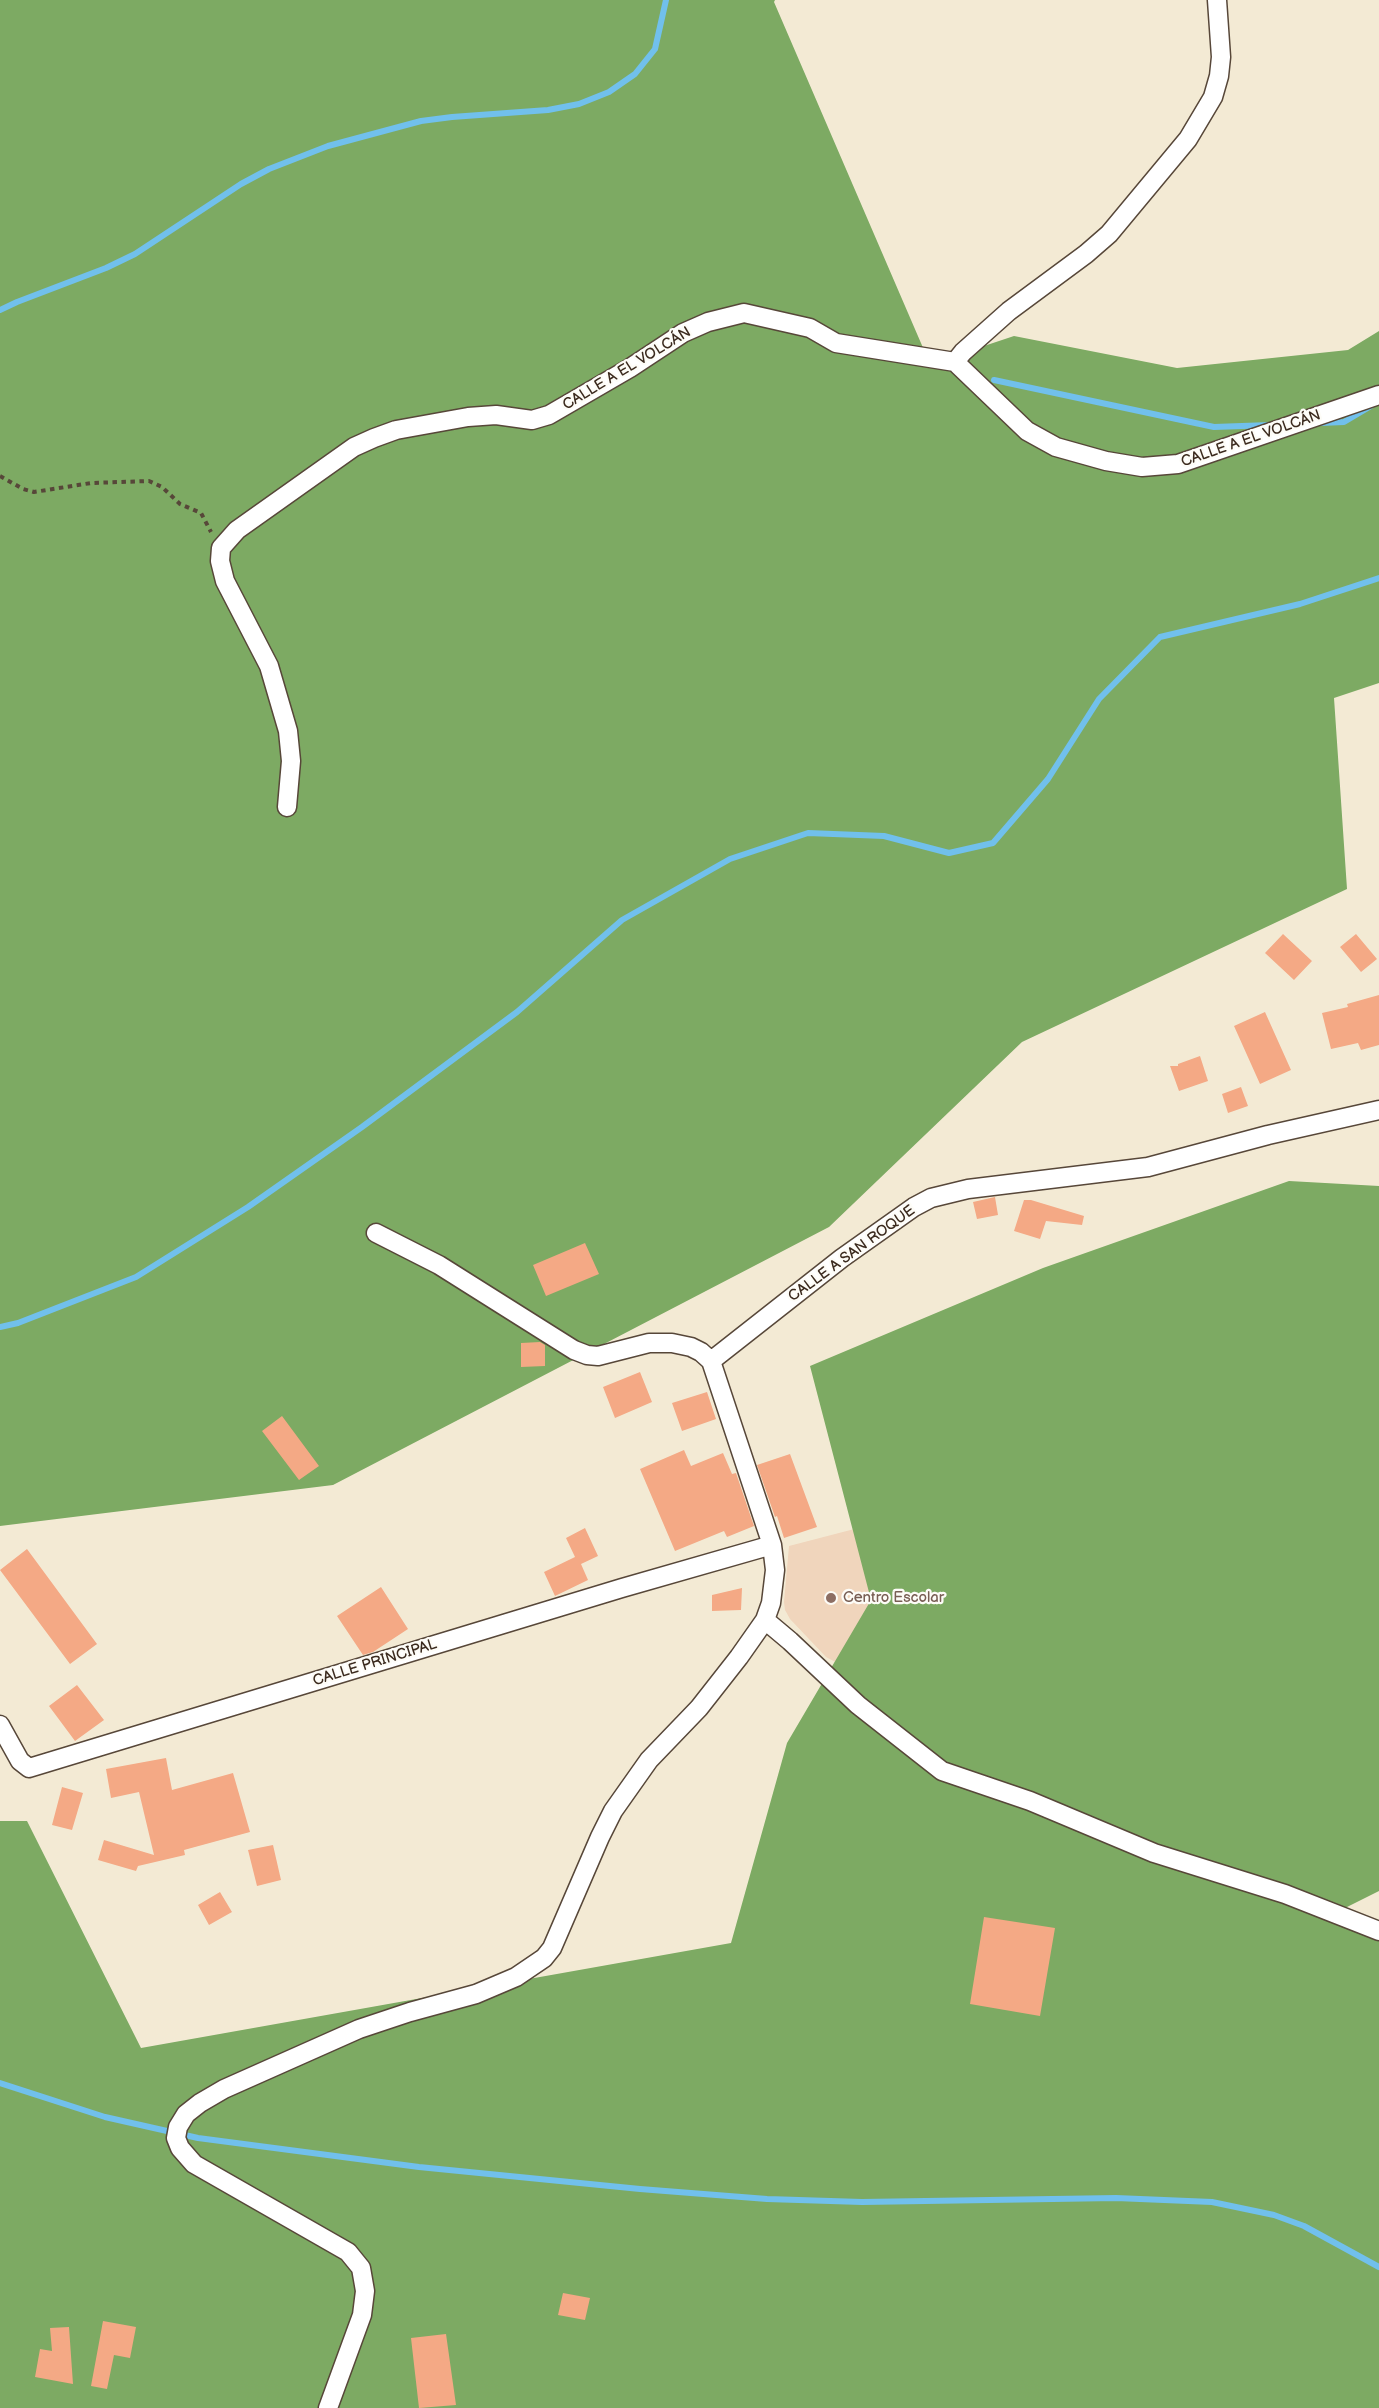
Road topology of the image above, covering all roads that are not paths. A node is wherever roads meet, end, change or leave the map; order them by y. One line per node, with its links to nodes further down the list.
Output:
1 (1217, 0): 2 (street)
2 (955, 362): 3 (street, CALLE A EL VOLCÁN); 4 (street, CALLE A EL VOLCÁN)
3 (1379, 395)
4 (287, 807)
5 (1379, 1110): 7 (street, CALLE A SAN ROQUE)
6 (376, 1233): 7 (street)
7 (711, 1361): 8 (street)
8 (772, 1545): 9 (street); 10 (street, CALLE PRINCIPAL)
9 (765, 1620): 11 (street); 12 (street)
10 (0, 1725)
11 (1379, 1931)
12 (328, 2408)

